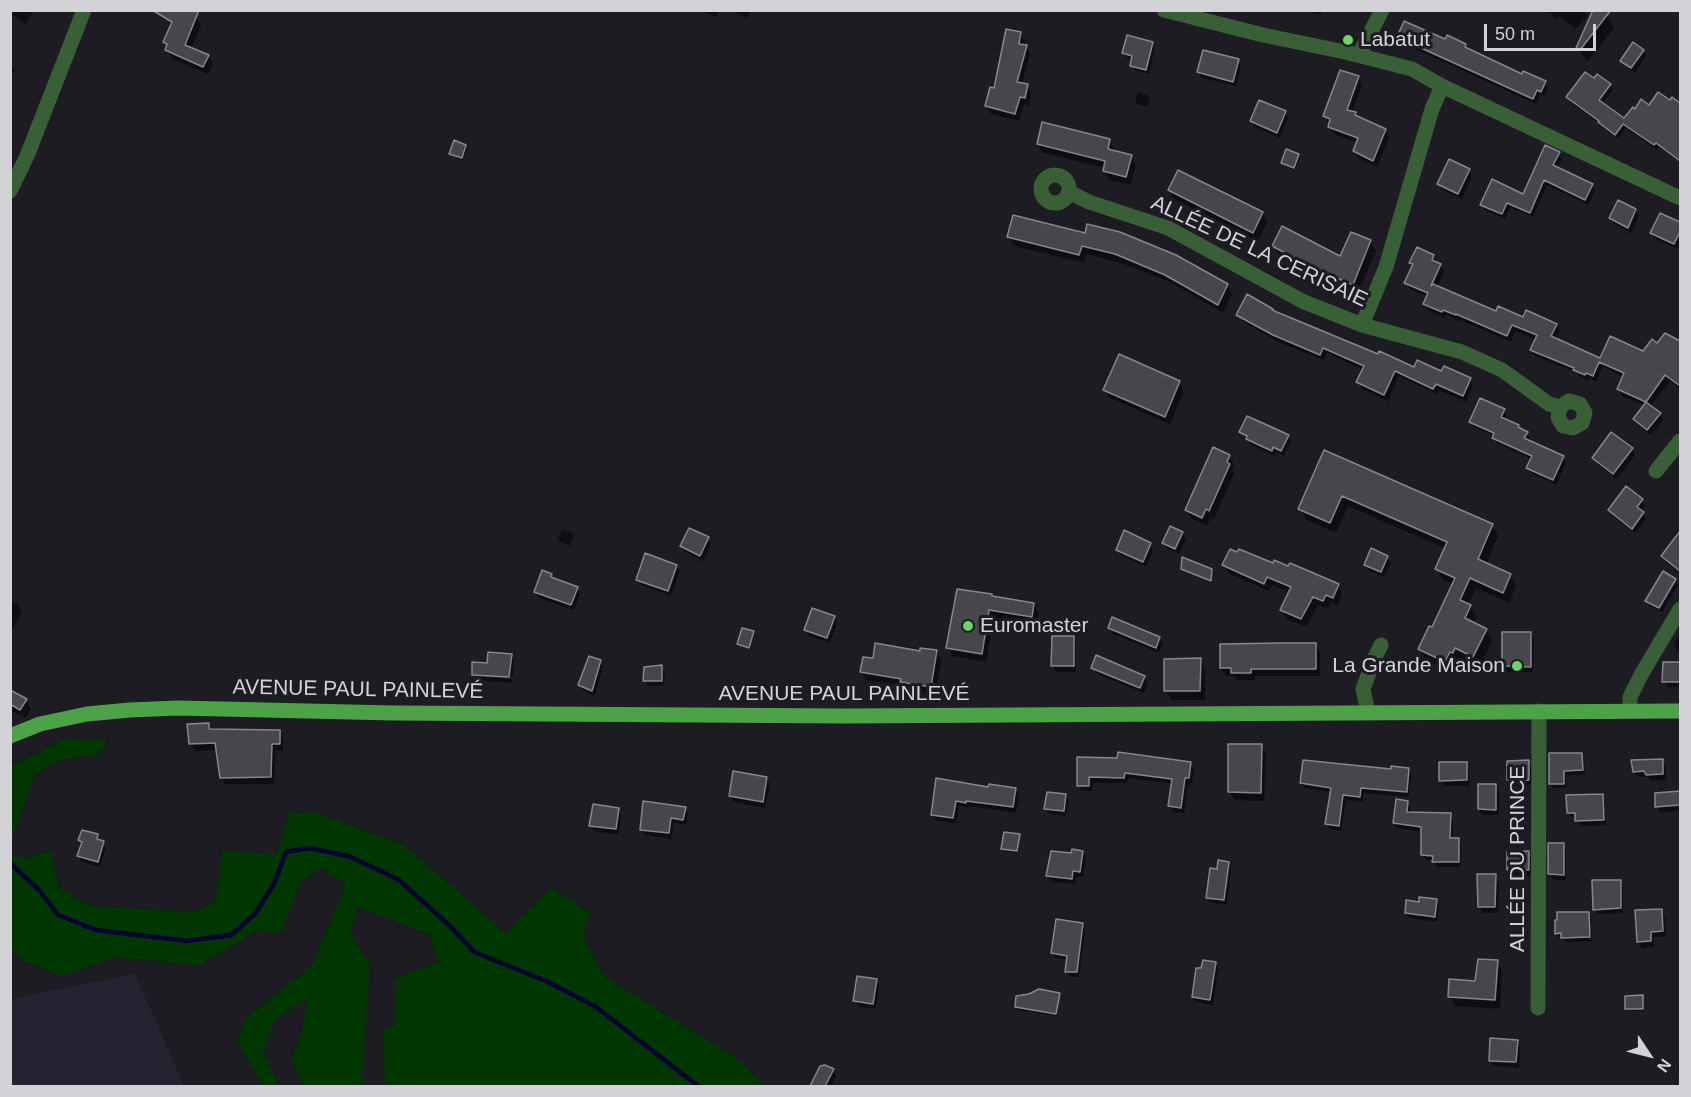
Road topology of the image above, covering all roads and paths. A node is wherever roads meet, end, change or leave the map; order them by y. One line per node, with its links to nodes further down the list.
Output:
1 (84, 10): 6 (street)
2 (1164, 10): 4 (street)
3 (1382, 10): 4 (street)
4 (1359, 55): 5 (street)
5 (1442, 86): 8 (street); 9 (street)
6 (10, 191)
7 (1069, 192): 9 (street, ALLÉE DE LA CERISAIE)
8 (1680, 198)
9 (1362, 325): 10 (street, ALLÉE DE LA CERISAIE)
10 (1560, 406)
11 (1680, 441): 12 (street)
12 (1656, 471)
13 (1680, 609): 16 (street)
14 (1381, 645): 18 (street)
15 (1539, 711): 16 (main road, AVENUE PAUL PAINLEVÉ); 18 (main road, AVENUE PAUL PAINLEVÉ); 20 (street, ALLÉE DU PRINCE)
16 (1630, 711): 17 (main road, AVENUE PAUL PAINLEVÉ)
17 (1680, 711)
18 (1368, 712): 19 (main road, AVENUE PAUL PAINLEVÉ)
19 (10, 736)
20 (1538, 1008)

